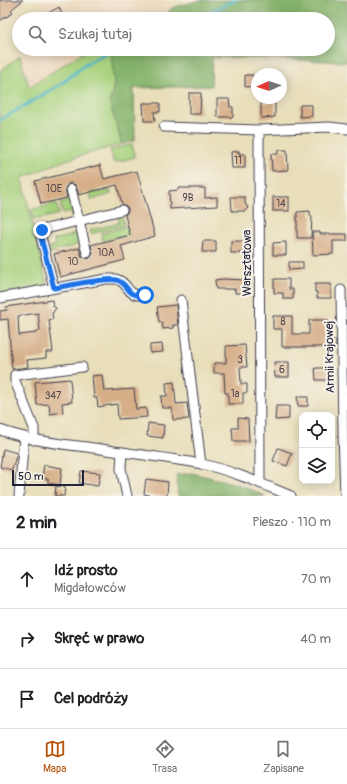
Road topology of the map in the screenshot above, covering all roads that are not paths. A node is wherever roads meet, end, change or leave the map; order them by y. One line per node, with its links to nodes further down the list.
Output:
1 (164, 127): 3 (street)
2 (347, 129): 3 (street)
3 (259, 130): 19 (street, Warsztatowa)
4 (71, 189): 6 (street)
5 (122, 210): 6 (street)
6 (79, 220): 7 (street); 8 (street)
7 (88, 253)
8 (54, 288): 10 (street); 11 (street)
9 (341, 290): 23 (street, Armii Krajowej)
10 (145, 295)
11 (0, 298)
12 (181, 300): 18 (street)
13 (82, 367): 16 (street)
14 (0, 430): 15 (street)
15 (24, 437): 16 (street); 20 (street)
16 (34, 440): 17 (street)
17 (122, 452): 18 (street); 21 (street)
18 (201, 464): 19 (street)
19 (260, 483): 22 (street)
20 (19, 496)
21 (127, 496)
22 (291, 496)
23 (345, 496)

